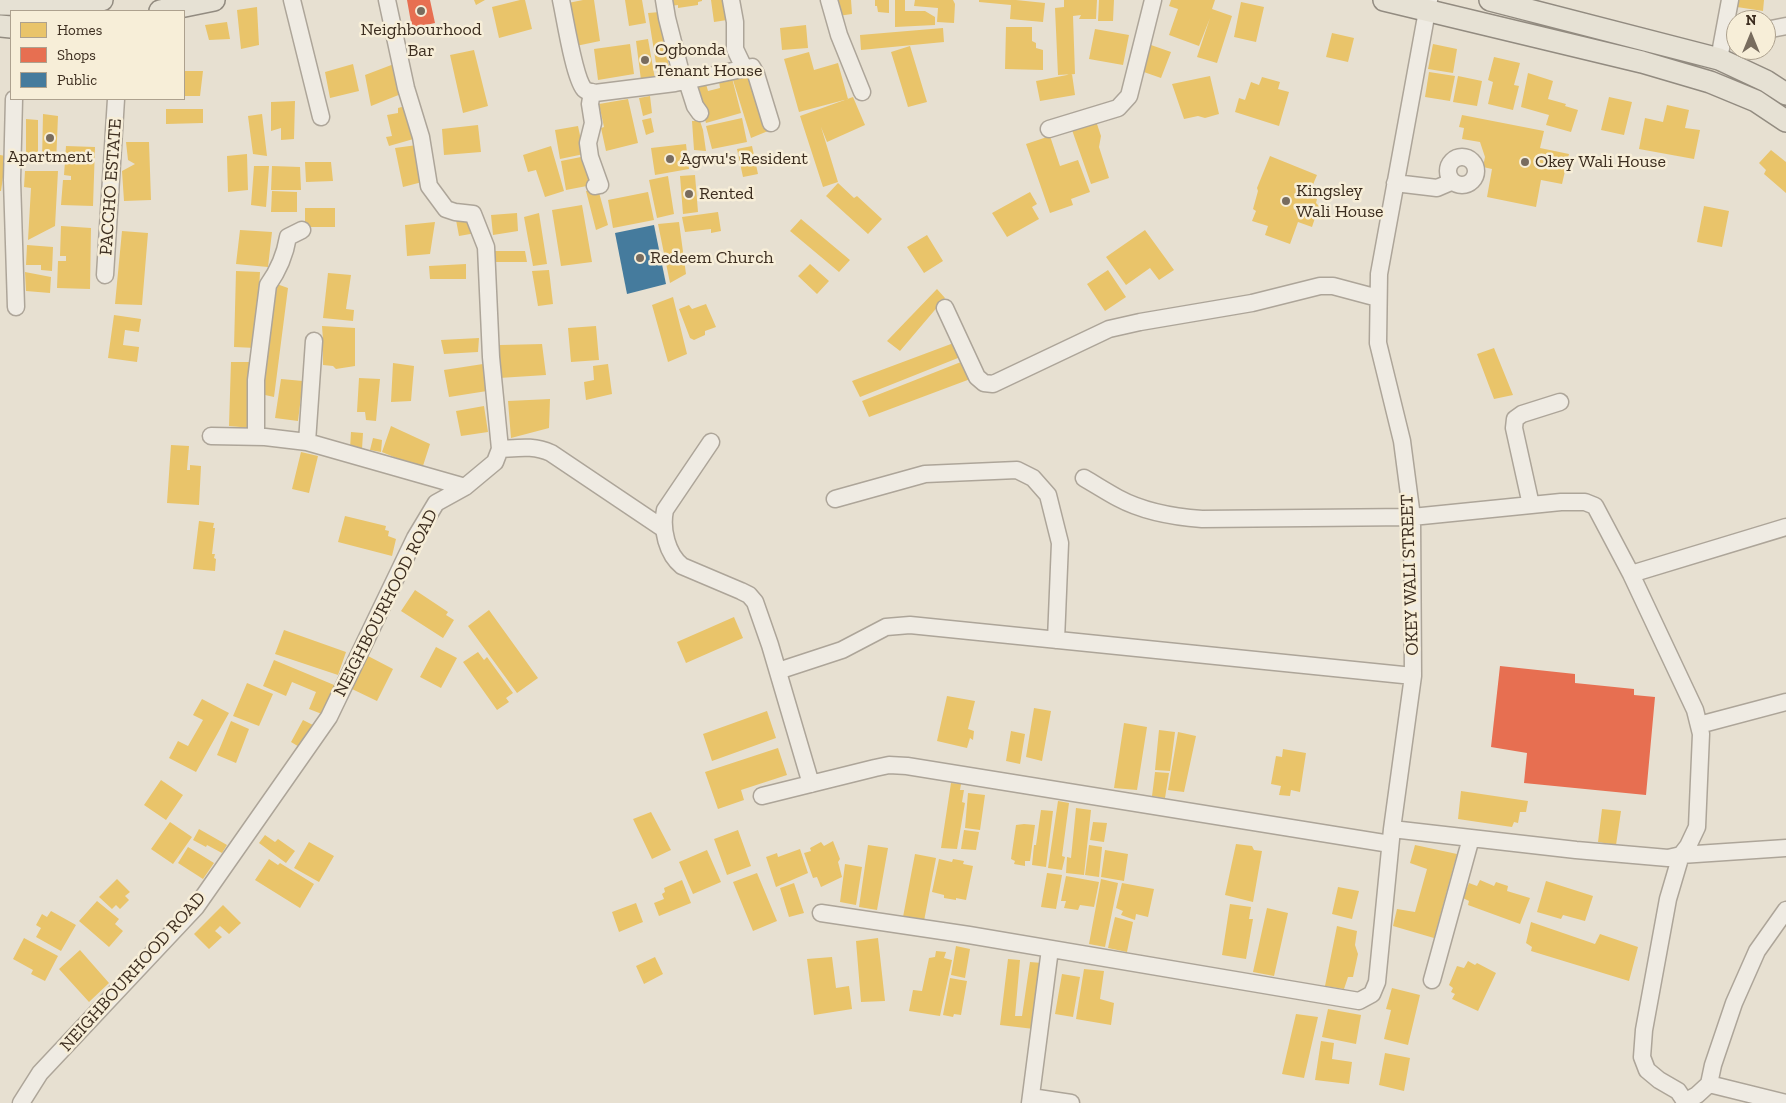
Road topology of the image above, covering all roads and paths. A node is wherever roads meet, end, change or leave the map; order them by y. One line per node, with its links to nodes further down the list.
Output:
1 (102, 0): 12 (main road)
2 (214, 0): 14 (main road)
3 (292, 0): 25 (street)
4 (387, 0): 43 (street)
5 (562, 0): 19 (street)
6 (664, 0): 18 (street)
7 (731, 0): 17 (street)
8 (829, 0): 20 (street)
9 (1153, 0): 28 (street)
10 (1384, 0): 13 (main road)
11 (1490, 0): 16 (main road)
12 (13, 3)
13 (1428, 5): 26 (main road); 30 (street, OKEY WALI STREET)
14 (165, 10)
15 (1726, 45): 16 (street)
16 (1719, 60): 21 (main road)
17 (744, 68): 18 (street); 27 (street)
18 (685, 81): 19 (street); 24 (street)
19 (592, 92): 31 (street)
20 (862, 92)
21 (1786, 94)
22 (14, 100): 35 (street)
23 (116, 100): 33 (street, PACCHO ESTATE)
24 (700, 113)
25 (321, 117)
26 (1786, 121)
27 (771, 123)
28 (1049, 129)
29 (1451, 182): 30 (street)
30 (1395, 183): 34 (street, OKEY WALI STREET)
31 (596, 186)
32 (302, 230): 40 (street)
33 (105, 275)
34 (1378, 298): 36 (street); 48 (street, OKEY WALI STREET)
35 (16, 307)
36 (945, 308)
37 (314, 342): 41 (street)
38 (1560, 402): 47 (street)
39 (211, 436): 40 (street)
40 (256, 437): 41 (street)
41 (307, 442): 45 (street)
42 (711, 442): 50 (street)
43 (500, 449): 45 (street, NEIGHBOURHOOD ROAD); 50 (street)
44 (1084, 478): 48 (street)
45 (465, 487): 70 (street, NEIGHBOURHOOD ROAD)
46 (835, 499): 52 (street)
47 (1530, 505): 48 (street); 51 (street)
48 (1412, 517): 54 (street, OKEY WALI STREET)
49 (1786, 527): 51 (street)
50 (664, 529): 53 (street)
51 (1631, 574): 56 (street)
52 (1056, 640): 53 (street); 54 (street)
53 (778, 671): 57 (street)
54 (1413, 676): 59 (street, OKEY WALI STREET)
55 (1786, 702): 56 (street)
56 (1699, 725): 62 (street)
57 (811, 784): 58 (street); 59 (street)
58 (762, 796)
59 (1391, 836): 60 (street); 65 (street, OKEY WALI STREET)
60 (1471, 838): 62 (street); 66 (street)
61 (1786, 848): 62 (street)
62 (1681, 855): 69 (street)
63 (1786, 910): 67 (street)
64 (821, 913): 65 (street)
65 (1050, 949): 68 (street)
66 (1432, 980)
67 (1709, 1084): 69 (street); 72 (street)
68 (1030, 1100): 71 (street)
69 (1686, 1102)
70 (21, 1103)
71 (1071, 1103)
72 (1786, 1103)

